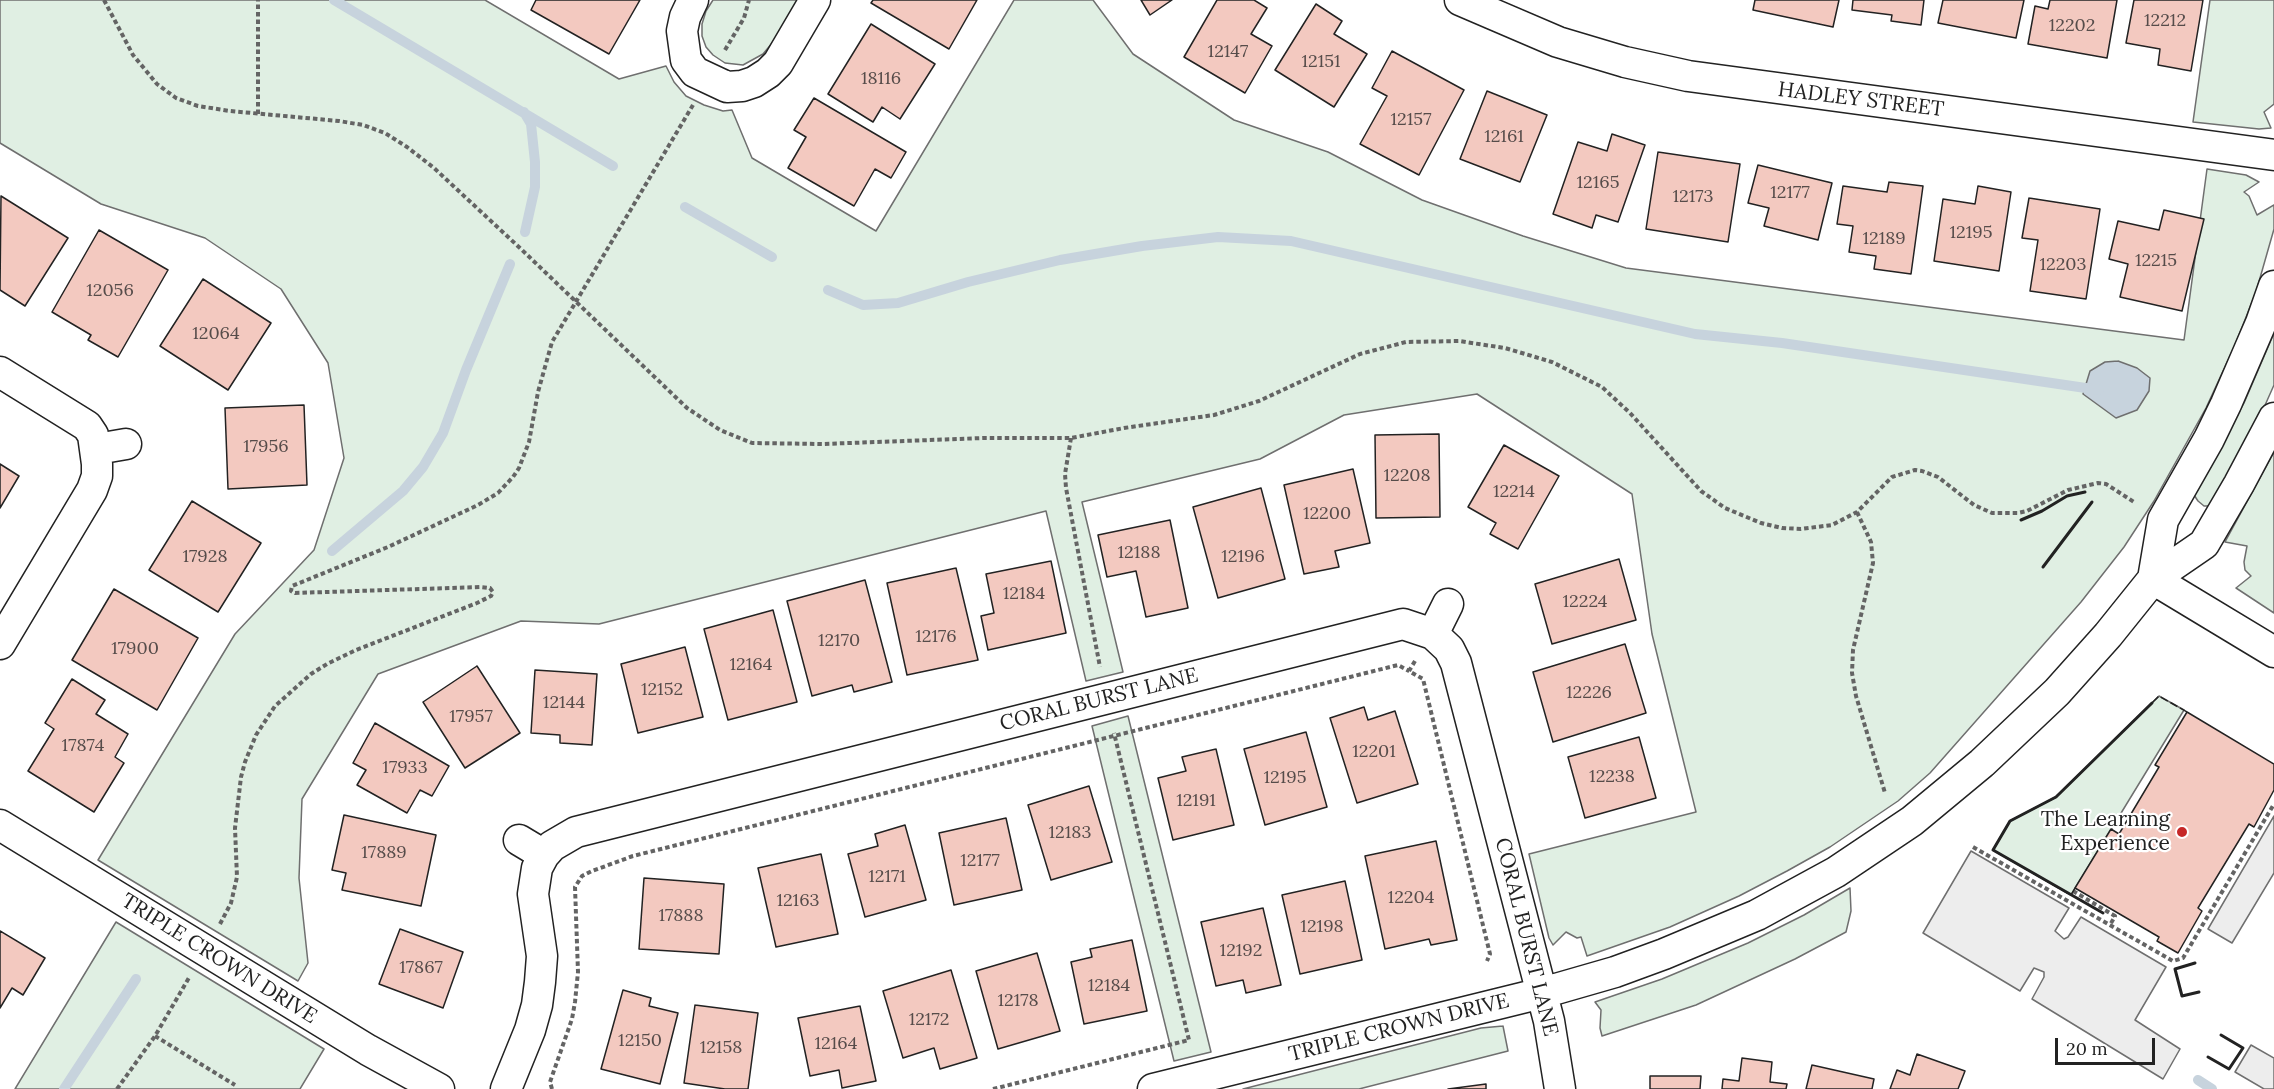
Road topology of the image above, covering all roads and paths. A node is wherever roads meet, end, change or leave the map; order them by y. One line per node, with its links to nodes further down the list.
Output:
1 (104, 0): 9 (path)
2 (258, 0): 9 (path)
3 (693, 0): 5 (street)
4 (749, 0): 7 (path)
5 (815, 0)
6 (1460, 0): 10 (street, HADLEY STREET)
7 (724, 53)
8 (698, 97): 12 (path)
9 (258, 114): 12 (path)
10 (2274, 155)
11 (2274, 286): 20 (street, TRIPLE CROWN DRIVE)
12 (575, 303): 15 (path); 35 (path)
13 (0, 372): 17 (street)
14 (2274, 418): 20 (street, TRIPLE CROWN DRIVE)
15 (1071, 438): 19 (path); 26 (path)
16 (126, 444): 17 (street)
17 (96, 449): 22 (street)
18 (2134, 502): 19 (path)
19 (1857, 512): 29 (path)
20 (2153, 579): 24 (street); 38 (street, TRIPLE CROWN DRIVE)
21 (1448, 604): 23 (street)
22 (0, 644)
23 (1426, 645): 25 (path); 38 (street, CORAL BURST LANE); 43 (street, CORAL BURST LANE)
24 (2274, 652)
25 (1409, 671): 28 (path); 36 (path)
26 (1102, 676)
27 (1113, 728): 28 (path)
28 (1114, 735): 44 (path); 45 (path)
29 (1885, 793)
30 (2274, 804): 34 (path)
31 (0, 825): 42 (street, TRIPLE CROWN DRIVE)
32 (1973, 847): 34 (path)
33 (2073, 891): 34 (path)
34 (2110, 925)
35 (215, 933)
36 (1487, 961)
37 (194, 969): 39 (path)
38 (1542, 993): 46 (street, TRIPLE CROWN DRIVE); 47 (street, CORAL BURST LANE)
39 (155, 1036): 40 (path); 41 (path)
40 (235, 1085)
41 (117, 1089)
42 (439, 1089)
43 (506, 1089)
44 (552, 1089)
45 (993, 1089)
46 (1153, 1089)
47 (1560, 1089)

